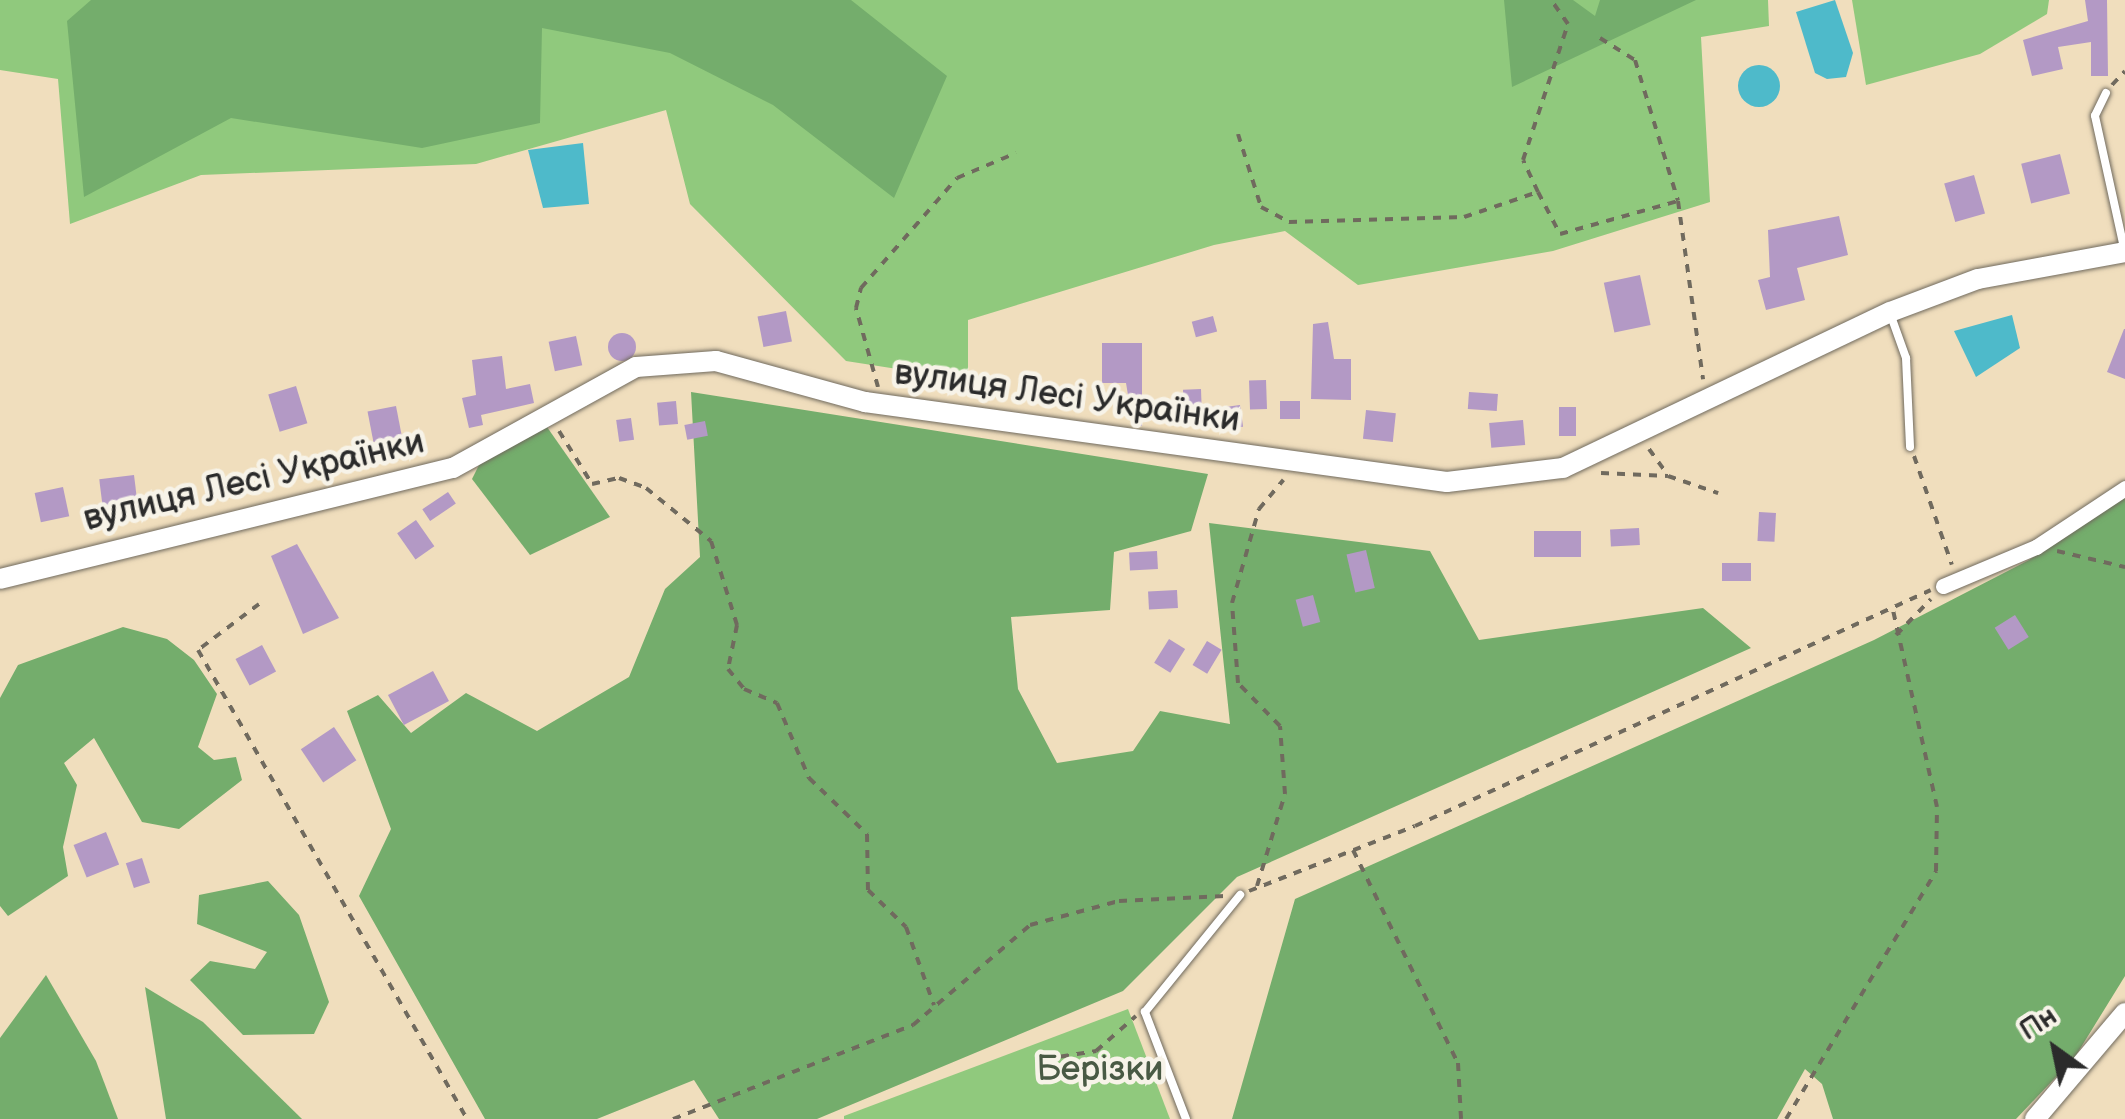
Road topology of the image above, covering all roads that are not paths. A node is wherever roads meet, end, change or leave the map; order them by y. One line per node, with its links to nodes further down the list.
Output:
1 (2106, 93): 2 (lane)
2 (2125, 252): 3 (street, вулиця Лесі Українки)
3 (1890, 312): 4 (lane); 6 (street, вулиця Лесі Українки)
4 (1910, 447)
5 (2125, 488): 7 (street)
6 (0, 580)
7 (1950, 583)
8 (1240, 895): 10 (lane)
9 (2125, 1012): 11 (street)
10 (1186, 1119)
11 (2035, 1119)

